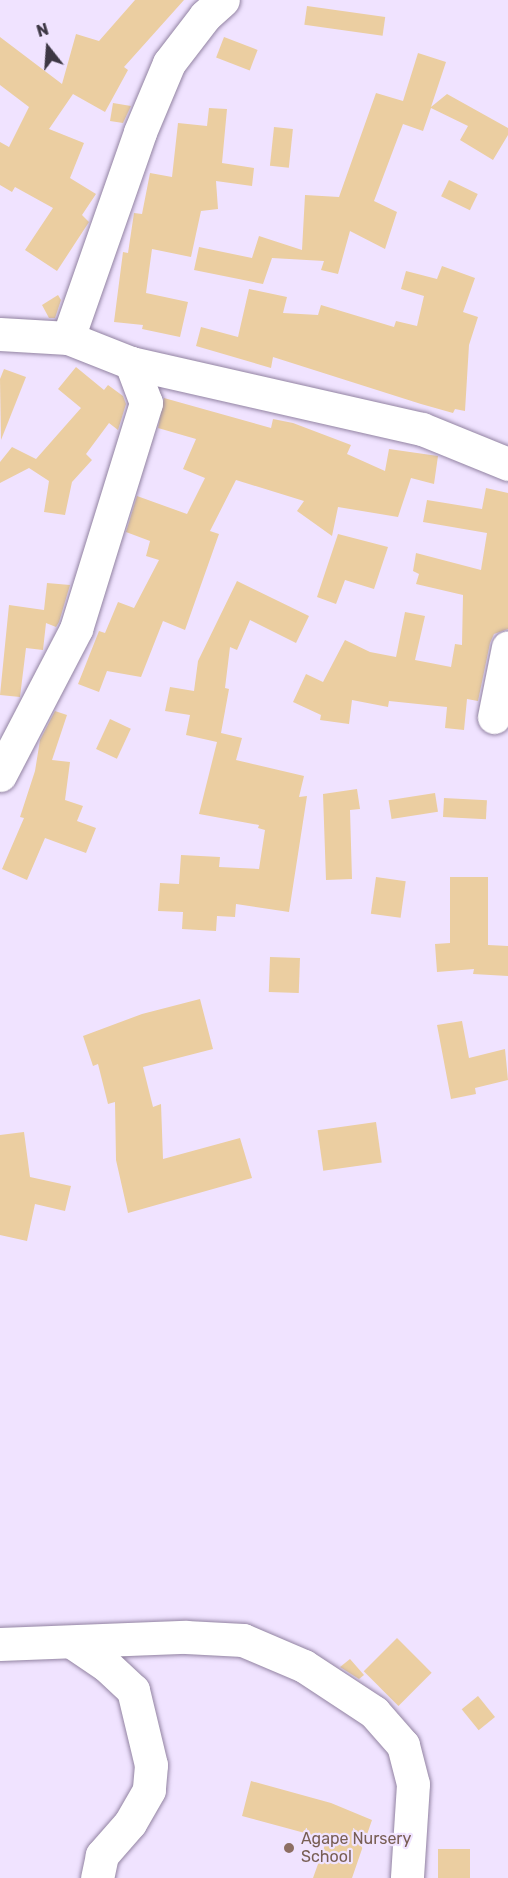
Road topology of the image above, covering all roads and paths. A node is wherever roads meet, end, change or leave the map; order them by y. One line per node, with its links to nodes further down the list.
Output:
1 (223, 0): 3 (street)
2 (0, 334): 3 (street)
3 (68, 338): 4 (street)
4 (131, 363): 5 (street); 8 (street)
5 (508, 464)
6 (508, 647): 7 (street)
7 (494, 717)
8 (0, 775)
9 (72, 1642): 10 (street); 11 (street); 12 (street)
10 (0, 1644)
11 (97, 1878)
12 (407, 1878)

